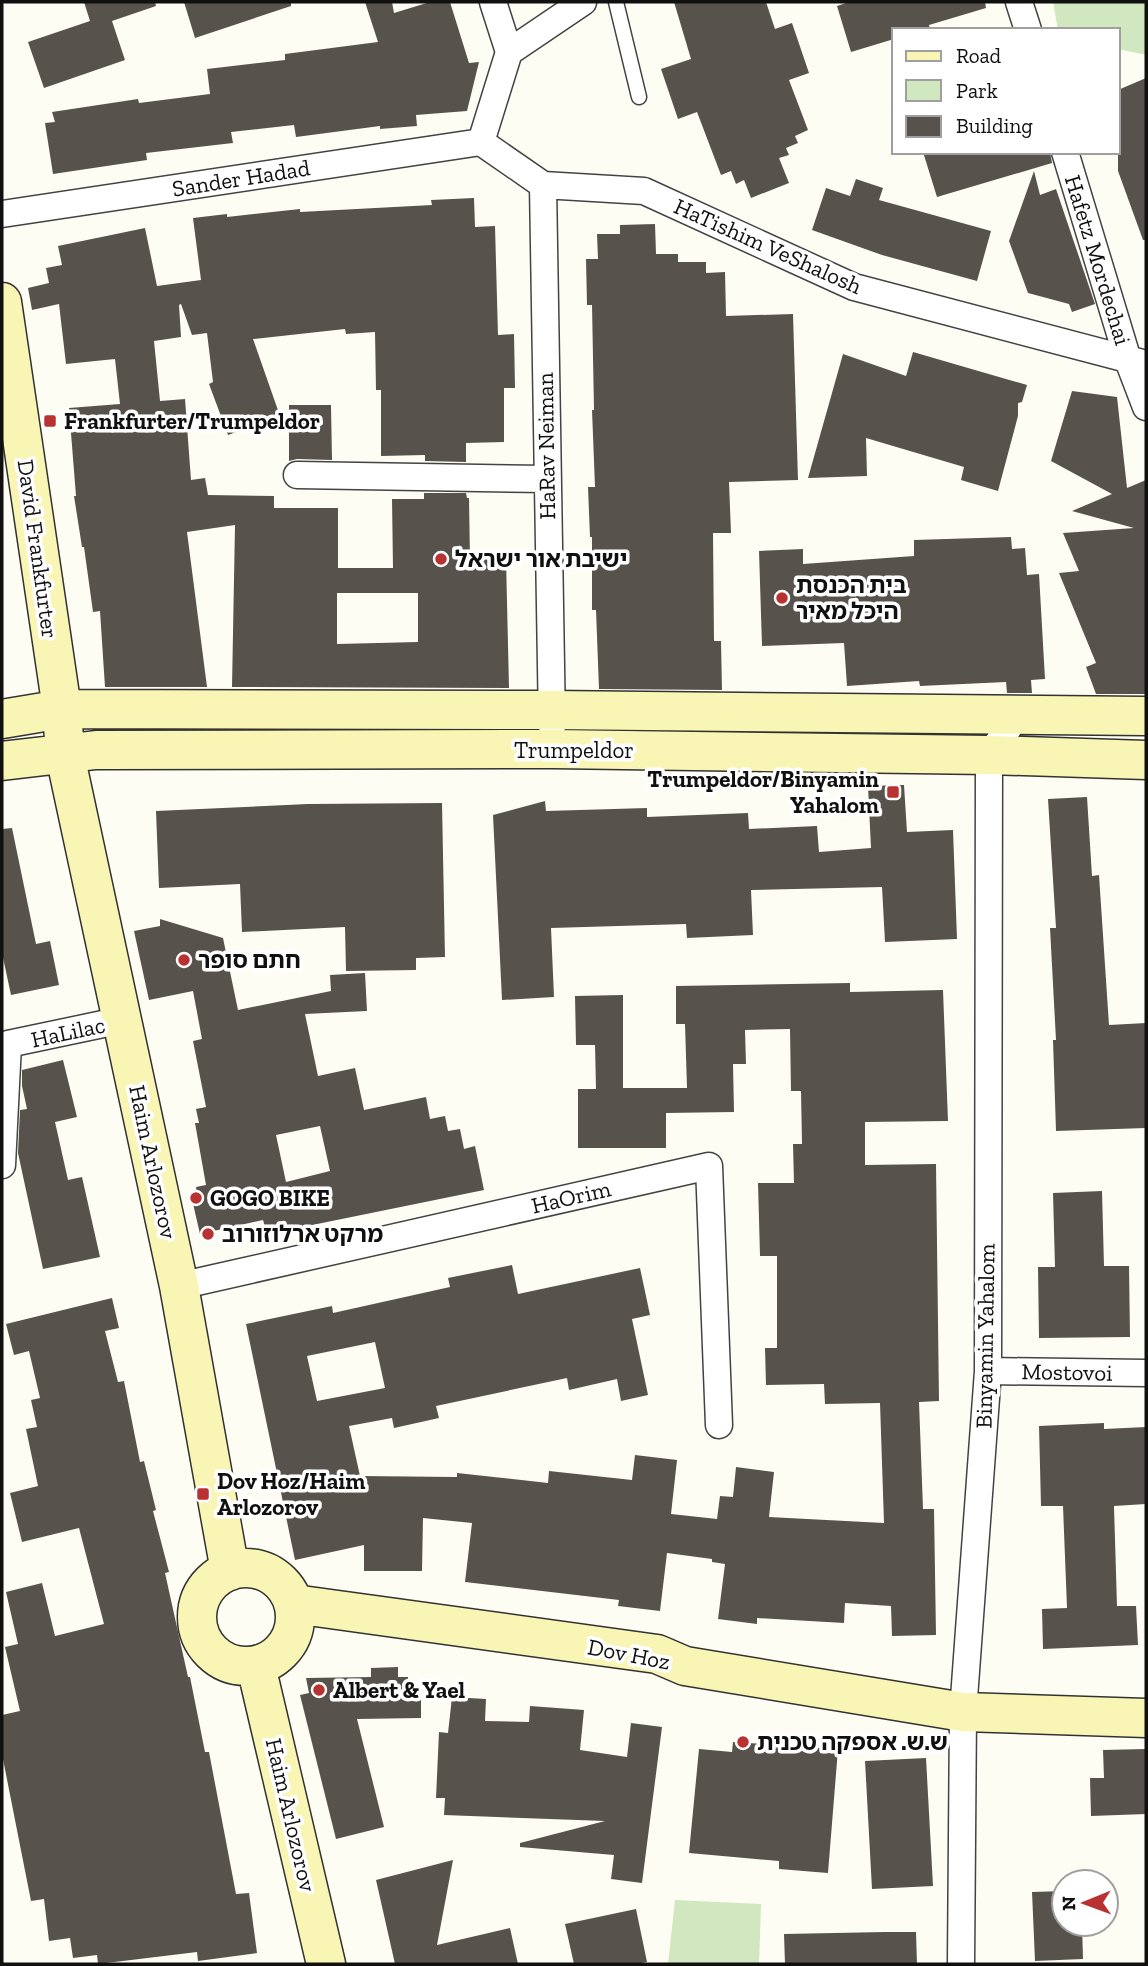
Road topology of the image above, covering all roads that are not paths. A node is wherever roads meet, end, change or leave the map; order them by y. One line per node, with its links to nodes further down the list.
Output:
1 (494, 2): 6 (street)
2 (583, 2): 6 (street)
3 (616, 2): 7 (lane)
4 (1019, 2): 5 (street)
5 (1027, 28)
6 (509, 52): 8 (street)
7 (639, 97)
8 (481, 142): 10 (street); 11 (street, Sander Hadad)
9 (1066, 154): 13 (street, Hafetz Mordechai)
10 (543, 185): 13 (street, HaTishim VeShalosh); 16 (street, HaRav Neiman)
11 (2, 214)
12 (2, 302): 17 (street, David Frankfurter)
13 (1137, 362): 14 (street, Hafetz Mordechai)
14 (1146, 407)
15 (297, 475): 16 (street)
16 (546, 479): 18 (street, HaRav Neiman)
17 (62, 709): 18 (street, Trumpeldor); 21 (street, Trumpeldor); 23 (street, David Frankfurter)
18 (551, 710): 19 (street, Trumpeldor); 22 (street, HaRav Neiman)
19 (1017, 716): 20 (street, Trumpeldor); 24 (street)
20 (1146, 716)
21 (2, 719)
22 (552, 749): 23 (street, Trumpeldor); 24 (street, Trumpeldor)
23 (65, 755): 26 (street, Trumpeldor); 27 (street, Haim Arlozorov)
24 (989, 755): 25 (street, Trumpeldor); 30 (street, Binyamin Yahalom)
25 (1146, 760)
26 (2, 761)
27 (122, 1020): 28 (street, HaLilac); 29 (street, Haim Arlozorov)
28 (2, 1165)
29 (179, 1286): 32 (street, HaOrim); 33 (street, Haim Arlozorov)
30 (988, 1371): 31 (street, Mostovoi); 36 (street, Binyamin Yahalom)
31 (1146, 1373)
32 (719, 1425)
33 (230, 1571): 34 (street); 35 (street)
34 (294, 1604): 35 (street); 36 (street, Dov Hoz)
35 (256, 1665): 38 (street, Haim Arlozorov)
36 (963, 1712): 37 (street, Dov Hoz); 39 (street, Binyamin Yahalom)
37 (1146, 1718)
38 (326, 1964)
39 (961, 1964)

